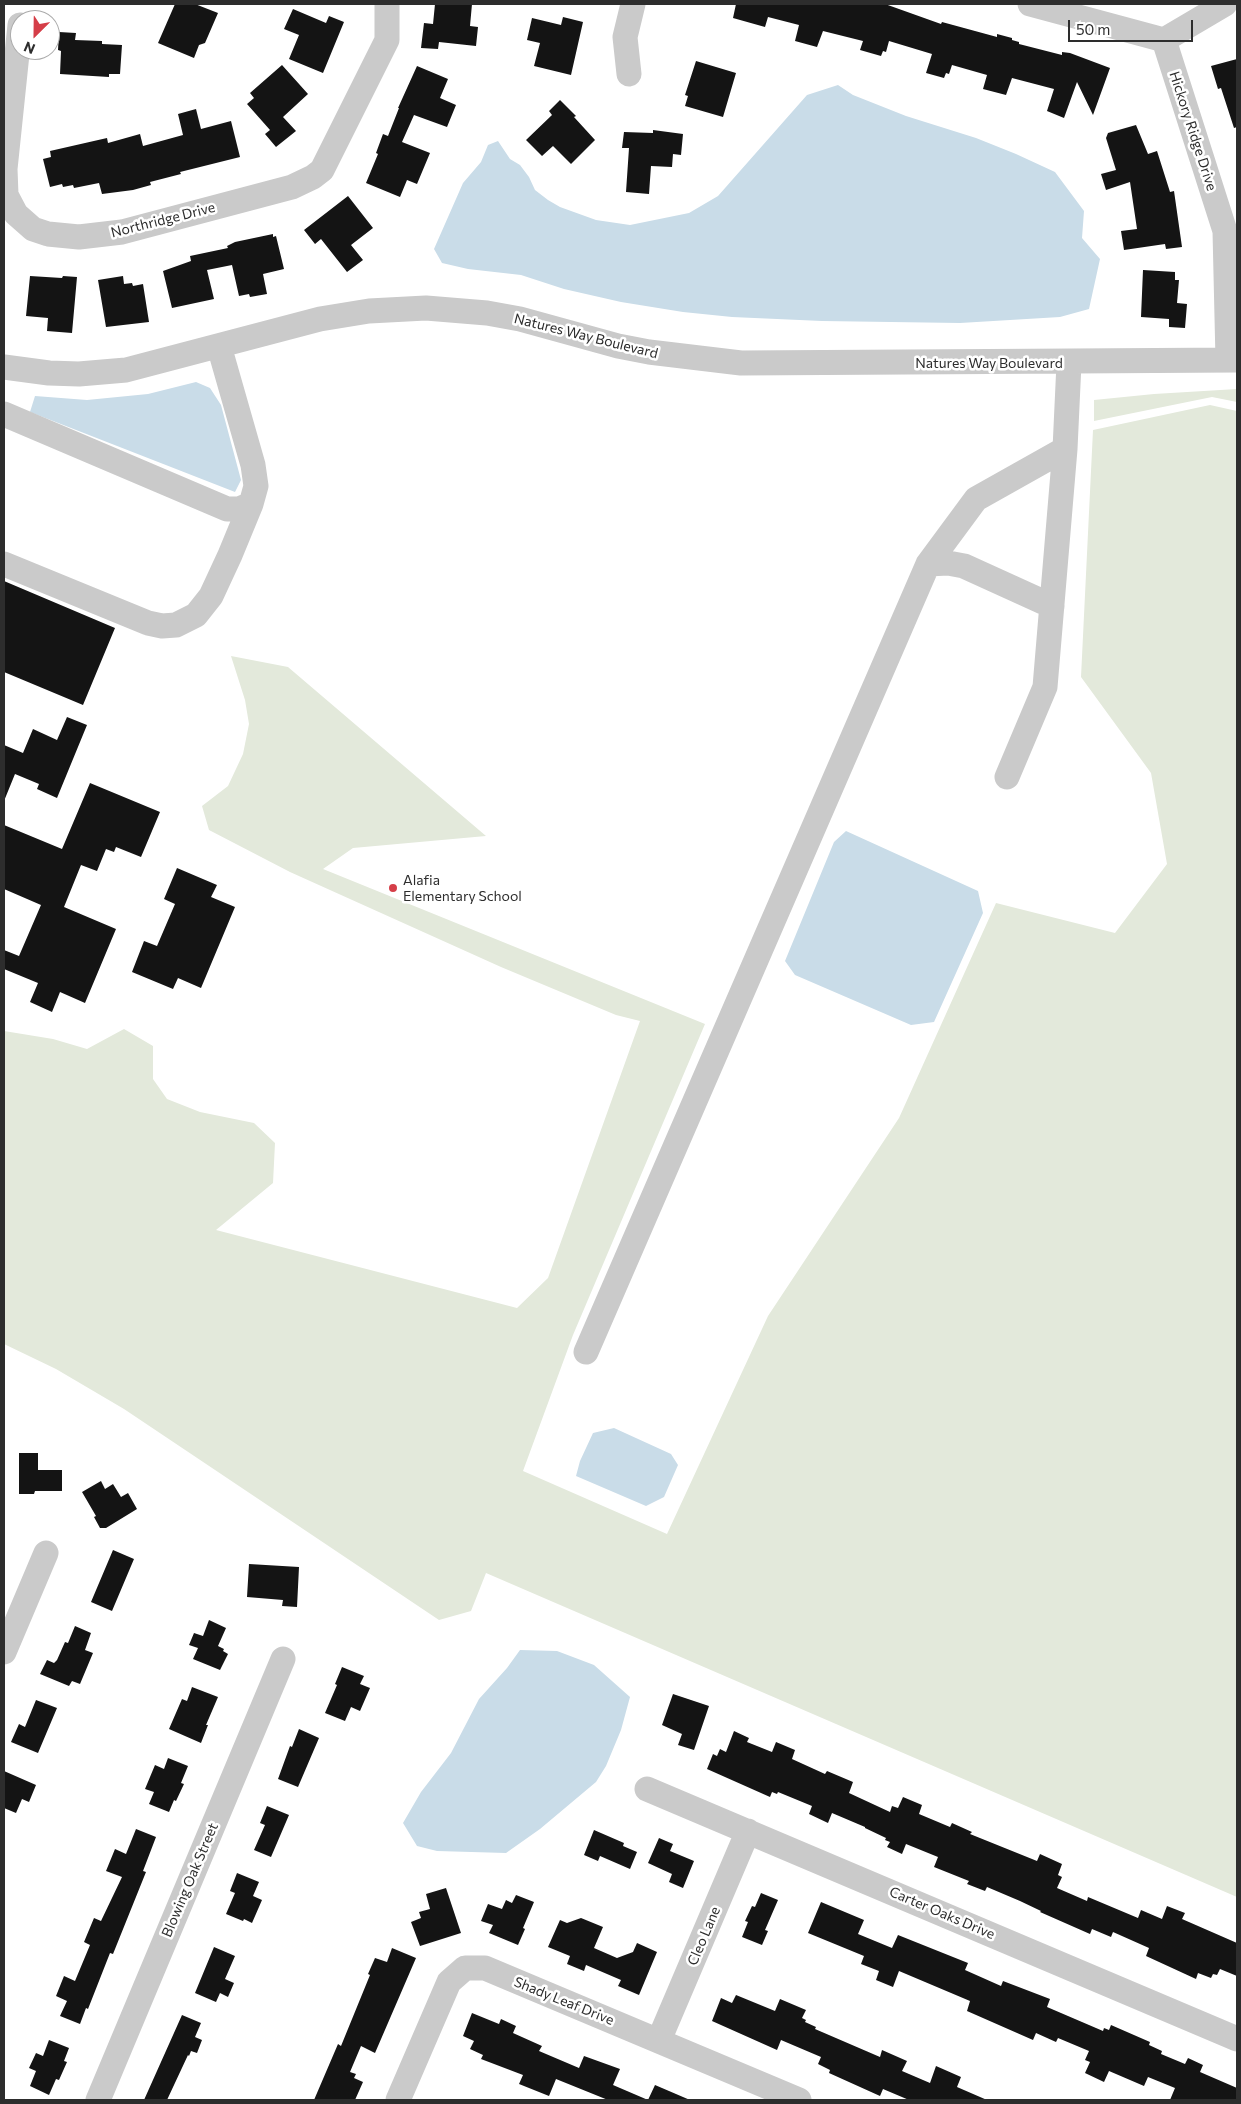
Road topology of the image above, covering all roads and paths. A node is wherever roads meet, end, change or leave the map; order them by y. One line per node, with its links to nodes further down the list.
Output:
1 (387, 4): 6 (street, Northridge Drive)
2 (633, 4): 7 (street)
3 (1030, 4): 5 (street)
4 (1225, 4): 5 (street)
5 (1164, 40): 8 (street, Hickory Ridge Drive)
6 (16, 60)
7 (629, 74)
8 (1231, 230): 10 (street, Hickory Ridge Drive)
9 (219, 346): 11 (street, Natures Way Boulevard); 12 (street, Natures Way Boulevard); 15 (street)
10 (1233, 360): 11 (street, Natures Way Boulevard)
11 (1069, 362): 14 (street)
12 (4, 366)
13 (4, 414): 15 (street)
14 (1065, 449): 17 (street); 18 (street)
15 (252, 504): 16 (street)
16 (4, 564)
17 (928, 564): 18 (street); 20 (street)
18 (1052, 606): 19 (street)
19 (1007, 777)
20 (586, 1352)
21 (46, 1553): 22 (street)
22 (4, 1652)
23 (283, 1659): 28 (street, Blowing Oak Street)
24 (647, 1789): 25 (street, Carter Oaks Drive)
25 (748, 1832): 26 (street, Carter Oaks Drive); 27 (street, Cleo Lane)
26 (1237, 2039)
27 (659, 2040): 29 (street, Shady Leaf Drive); 30 (street, Shady Leaf Drive)
28 (98, 2100)
29 (398, 2100)
30 (799, 2100)

